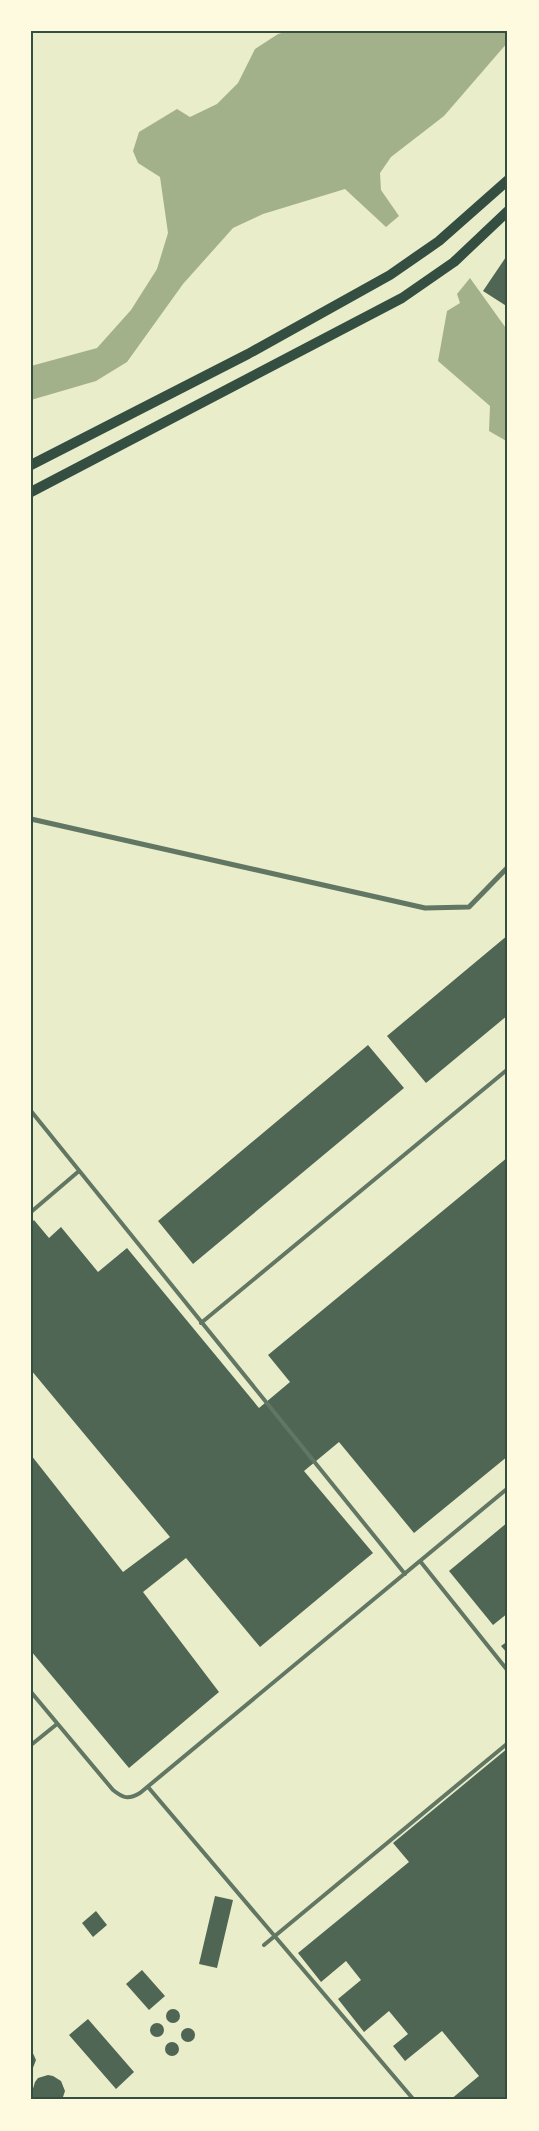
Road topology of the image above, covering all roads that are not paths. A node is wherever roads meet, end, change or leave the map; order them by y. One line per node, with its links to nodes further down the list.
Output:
1 (508, 180): 3 (main road)
2 (508, 211): 4 (main road)
3 (31, 465)
4 (31, 492)
5 (31, 819): 6 (street)
6 (508, 867)
7 (508, 1069): 11 (lane)
8 (31, 1111): 9 (lane)
9 (79, 1171): 10 (lane); 11 (lane)
10 (31, 1212)
11 (201, 1323): 14 (lane)
12 (508, 1488): 13 (lane)
13 (420, 1561): 14 (lane); 15 (lane)
14 (405, 1574): 20 (lane)
15 (508, 1671)
16 (31, 1692): 17 (lane)
17 (57, 1724): 19 (lane); 20 (lane)
18 (508, 1742): 21 (lane)
19 (31, 1745)
20 (148, 1787): 21 (lane)
21 (274, 1936): 22 (lane); 23 (lane)
22 (264, 1945)
23 (414, 2100)

